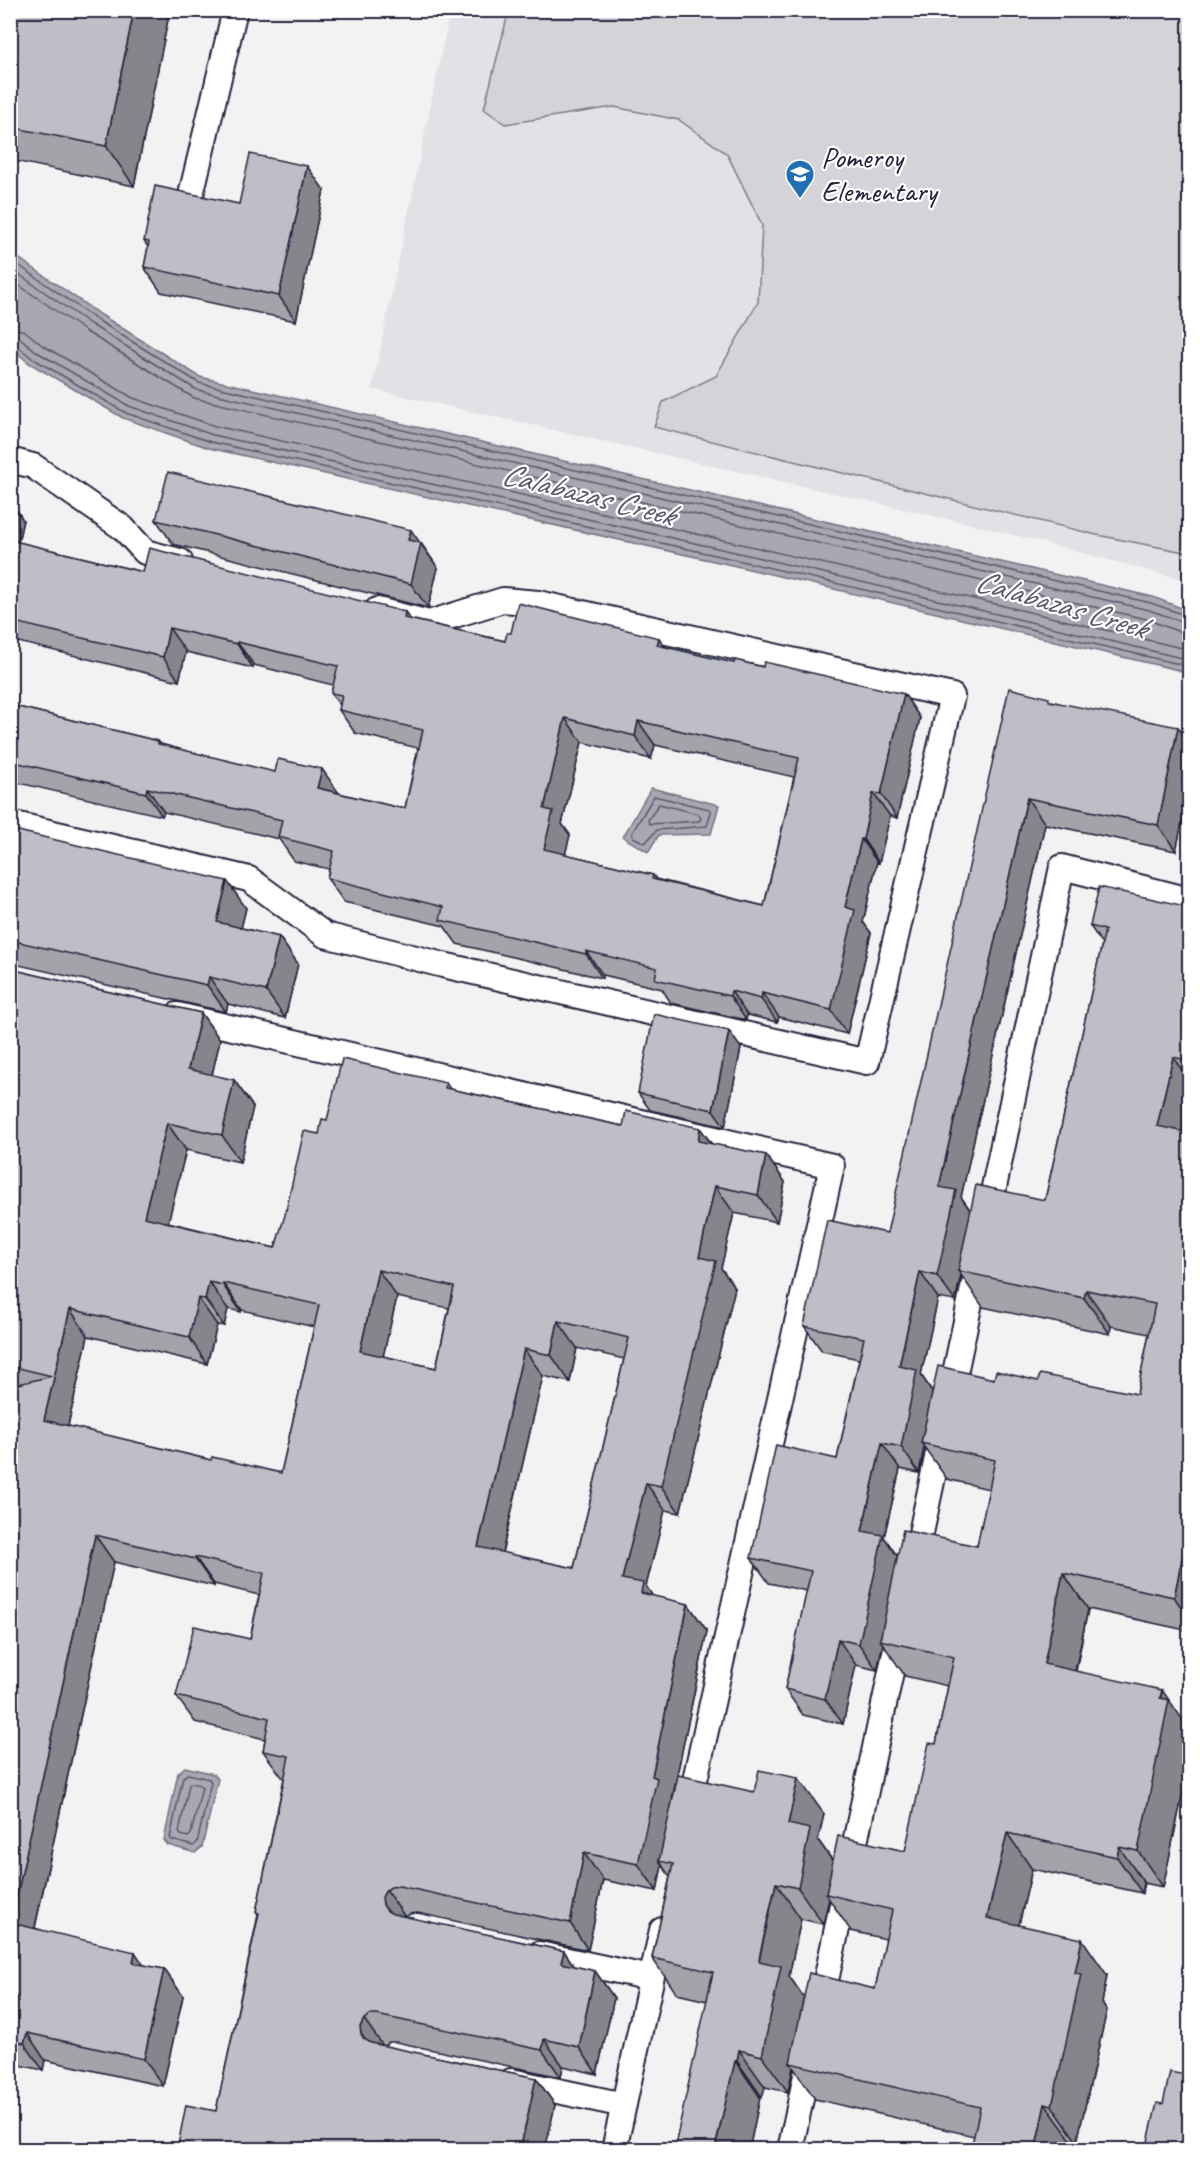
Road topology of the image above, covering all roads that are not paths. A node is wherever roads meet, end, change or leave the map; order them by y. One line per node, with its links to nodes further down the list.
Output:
1 (235, 10): 2 (lane)
2 (191, 195)
3 (10, 460): 4 (lane)
4 (200, 566)
5 (353, 604): 6 (lane)
6 (10, 823)
7 (1190, 900): 16 (lane)
8 (154, 1010): 9 (lane)
9 (684, 1830)
10 (666, 1909): 12 (lane)
11 (516, 1949): 12 (lane)
12 (651, 1978): 14 (lane)
13 (495, 2078): 14 (lane)
14 (624, 2105): 15 (lane)
15 (614, 2150)
16 (790, 2150)

